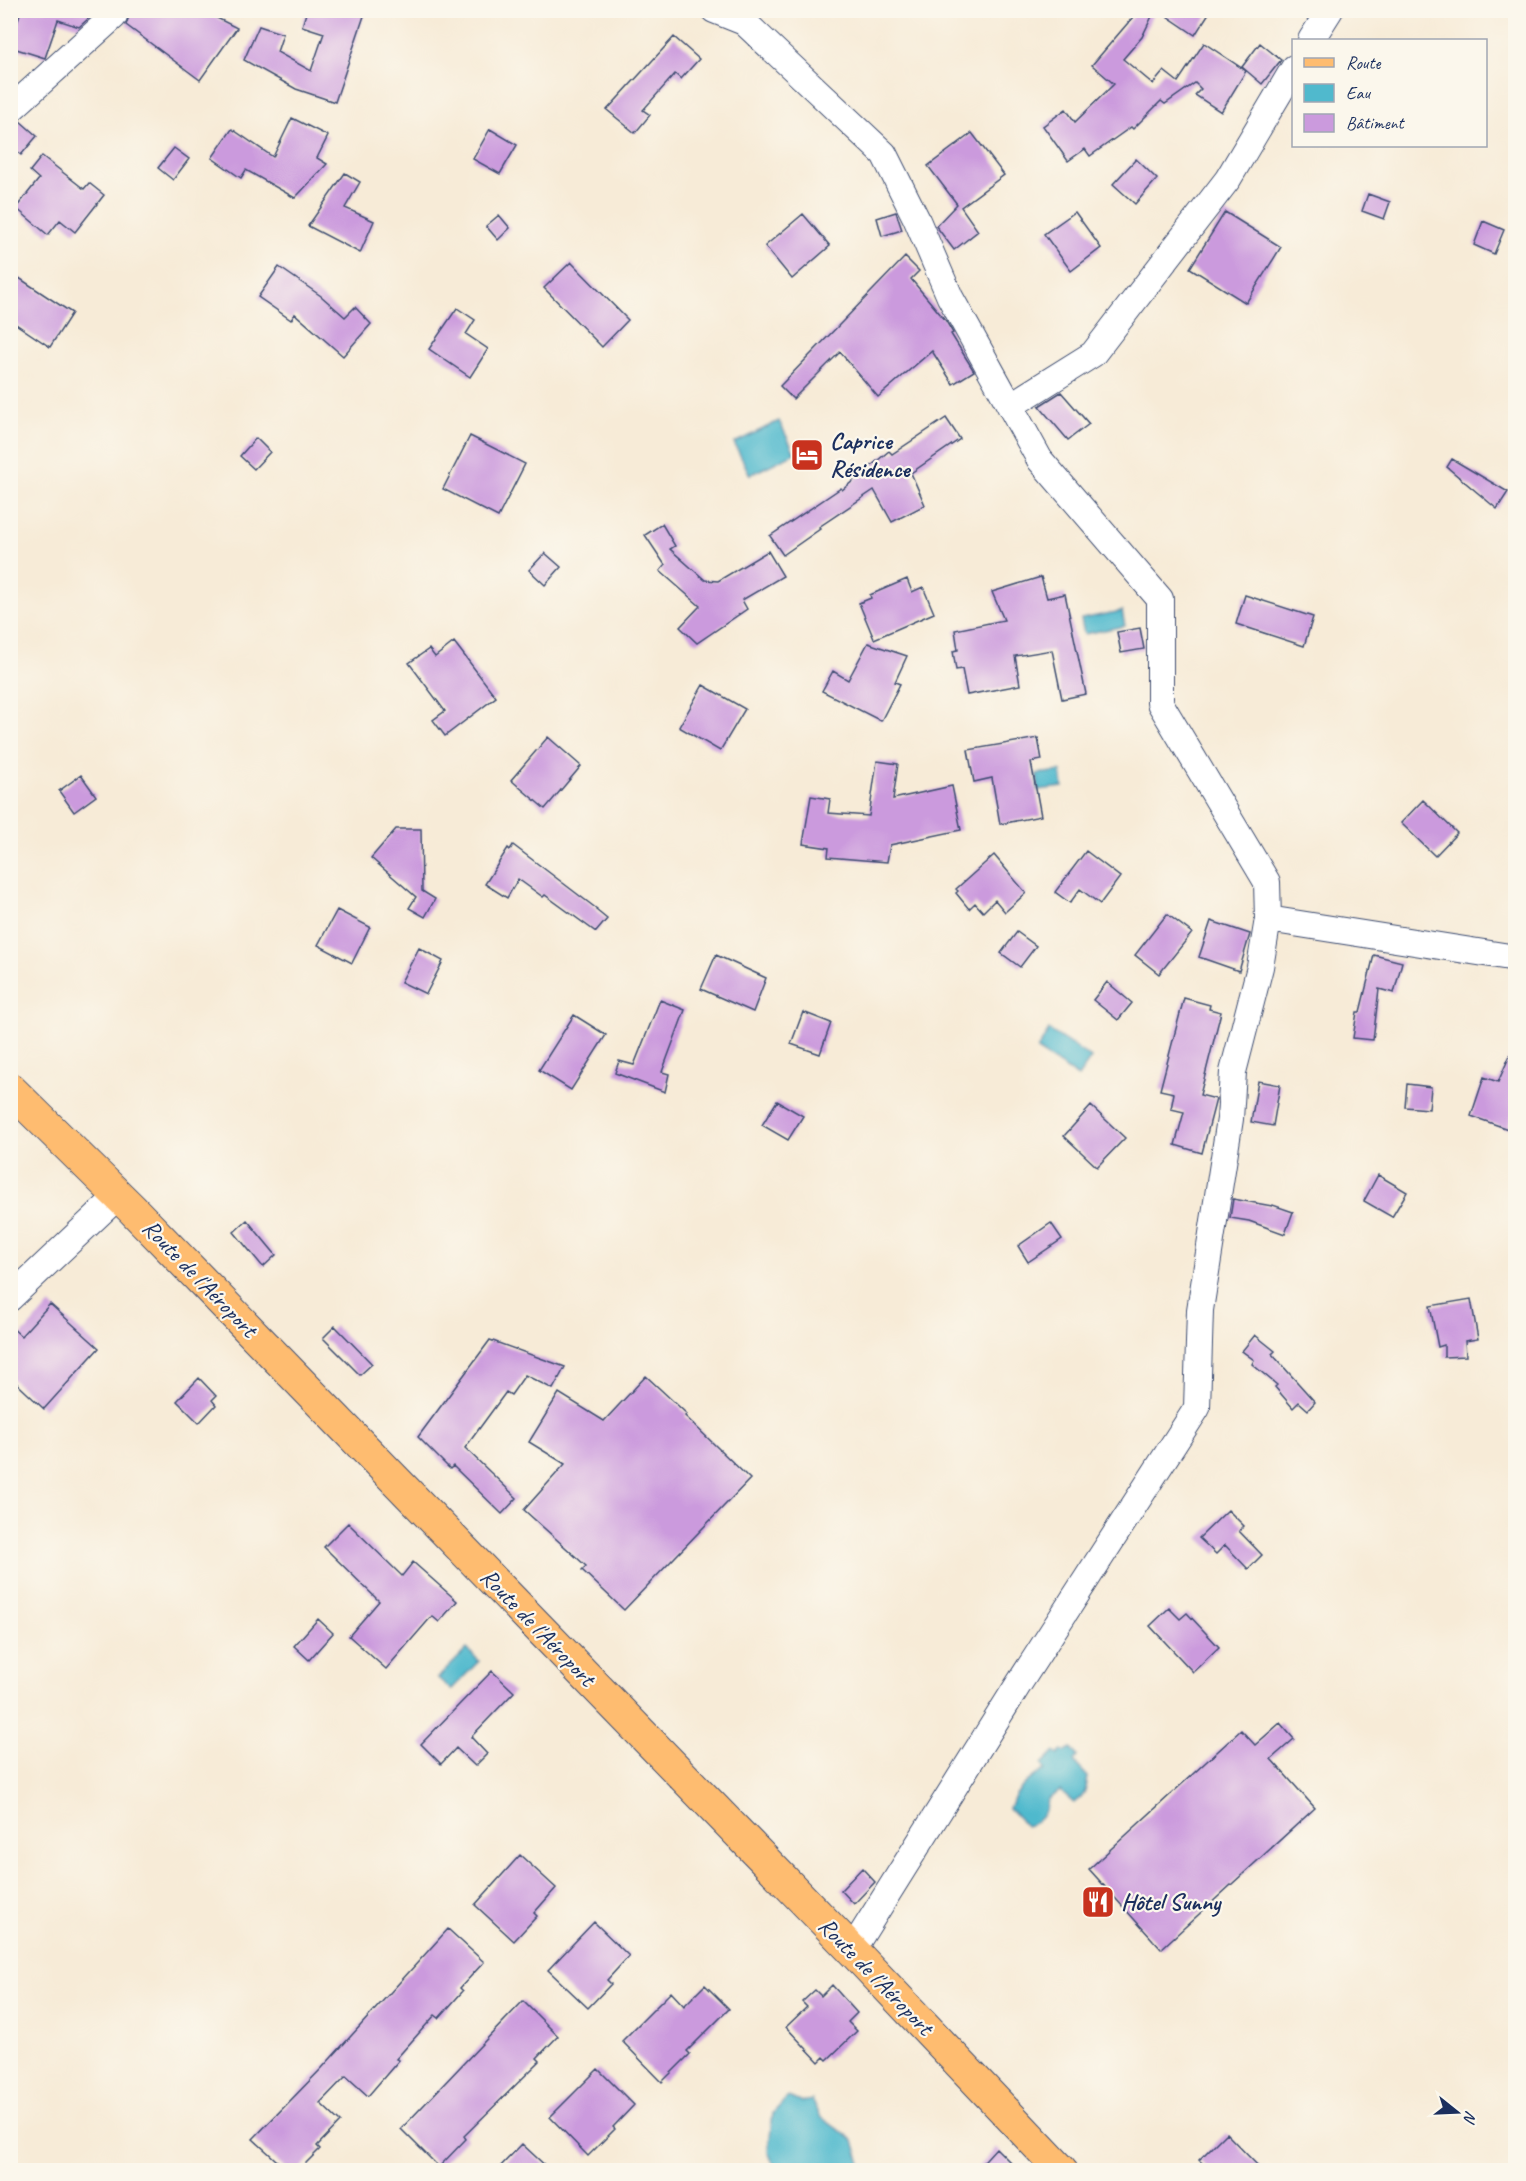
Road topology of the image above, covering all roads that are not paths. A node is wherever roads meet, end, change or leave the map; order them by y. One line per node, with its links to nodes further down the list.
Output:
1 (116, 10): 6 (street)
2 (714, 10): 7 (street)
3 (1330, 10): 4 (street)
4 (1312, 39)
5 (1292, 70): 7 (street)
6 (10, 110)
7 (1010, 406): 8 (street)
8 (1268, 919): 9 (street); 13 (street)
9 (1515, 958)
10 (10, 1089): 11 (main road, Route de l'Aéroport)
11 (118, 1195): 12 (street); 13 (main road, Route de l'Aéroport)
12 (10, 1298)
13 (852, 1950): 14 (main road, Route de l'Aéroport)
14 (1060, 2170)

